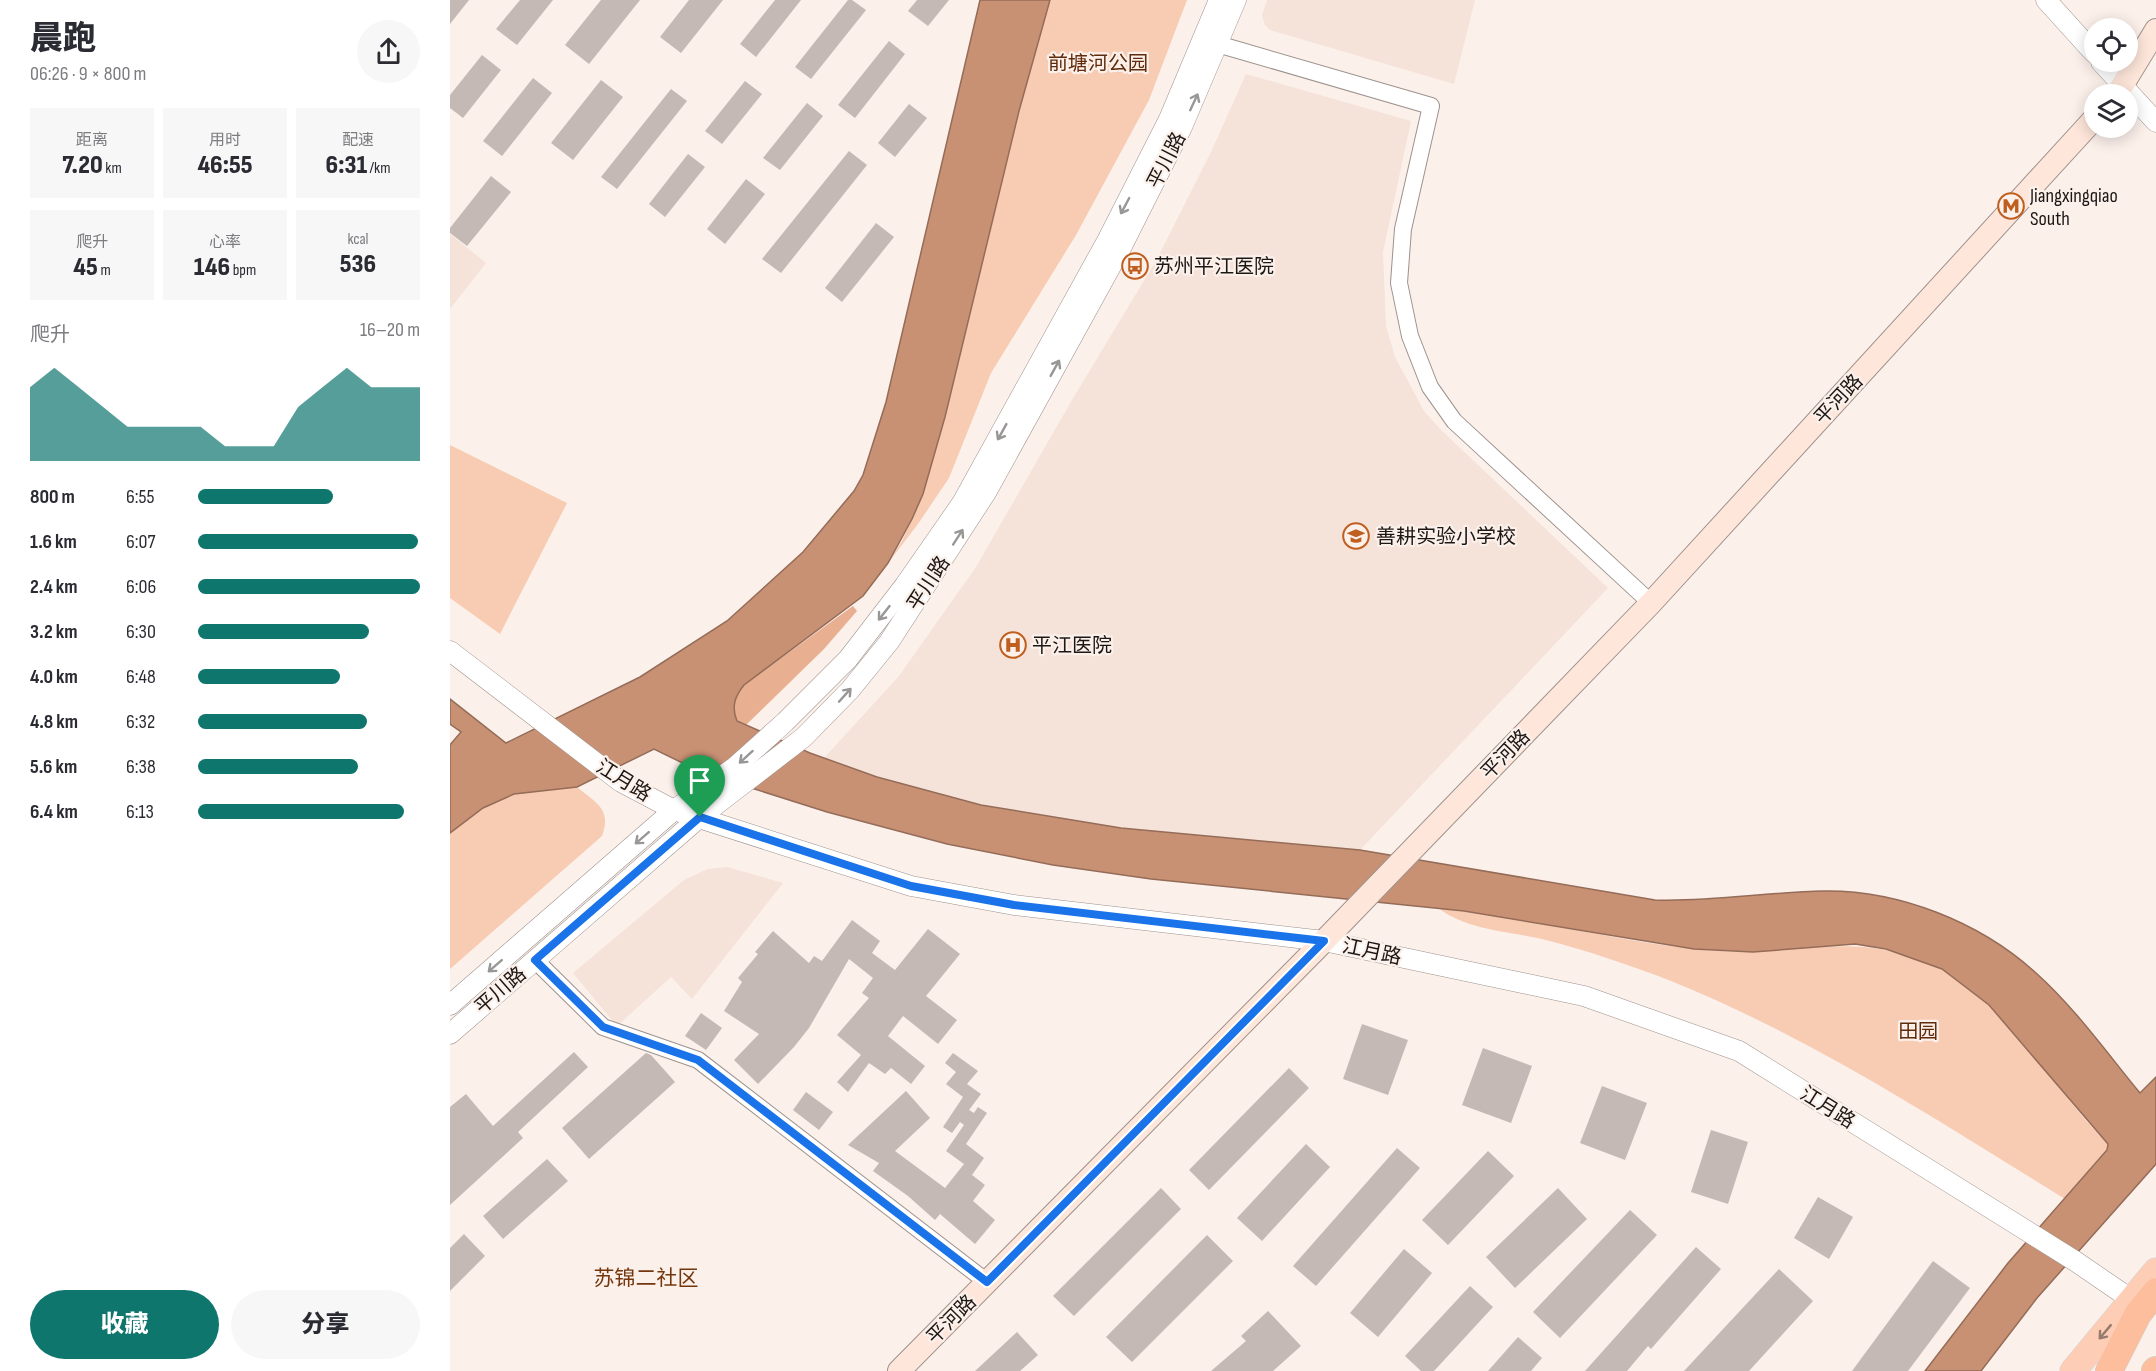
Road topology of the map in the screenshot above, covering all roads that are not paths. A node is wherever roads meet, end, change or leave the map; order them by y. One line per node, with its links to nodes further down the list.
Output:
1 (1219, 0): 5 (street, 平川路)
2 (1236, 0): 5 (street, 平川路)
3 (2046, 0): 6 (street)
4 (2156, 30): 7 (main road)
5 (1210, 42): 11 (street); 13 (street, 平川路, one-way to 13); 14 (street, 平川路, one-way to 5)
6 (2084, 42)
7 (2124, 84)
8 (2138, 106): 9 (street)
9 (2156, 122)
10 (2084, 130): 11 (main road, 平河路)
11 (1651, 603): 15 (main road, 平河路)
12 (450, 651): 13 (street, 江月路)
13 (674, 810): 14 (street, 江月路); 17 (street, 平川路, one-way to 17)
14 (700, 817): 15 (street, 江月路); 16 (street, 平川路)
15 (1324, 941): 20 (main road, 平河路); 21 (street, 江月路)
16 (535, 960): 18 (street, 平川路); 20 (street)
17 (450, 1005)
18 (450, 1034)
19 (2156, 1271): 21 (main road)
20 (987, 1282): 23 (main road, 平河路)
21 (2144, 1296): 24 (main road, one-way to 24); 25 (highway)
22 (2156, 1319): 25 (highway)
23 (899, 1371)
24 (2073, 1371)
25 (2111, 1371)

